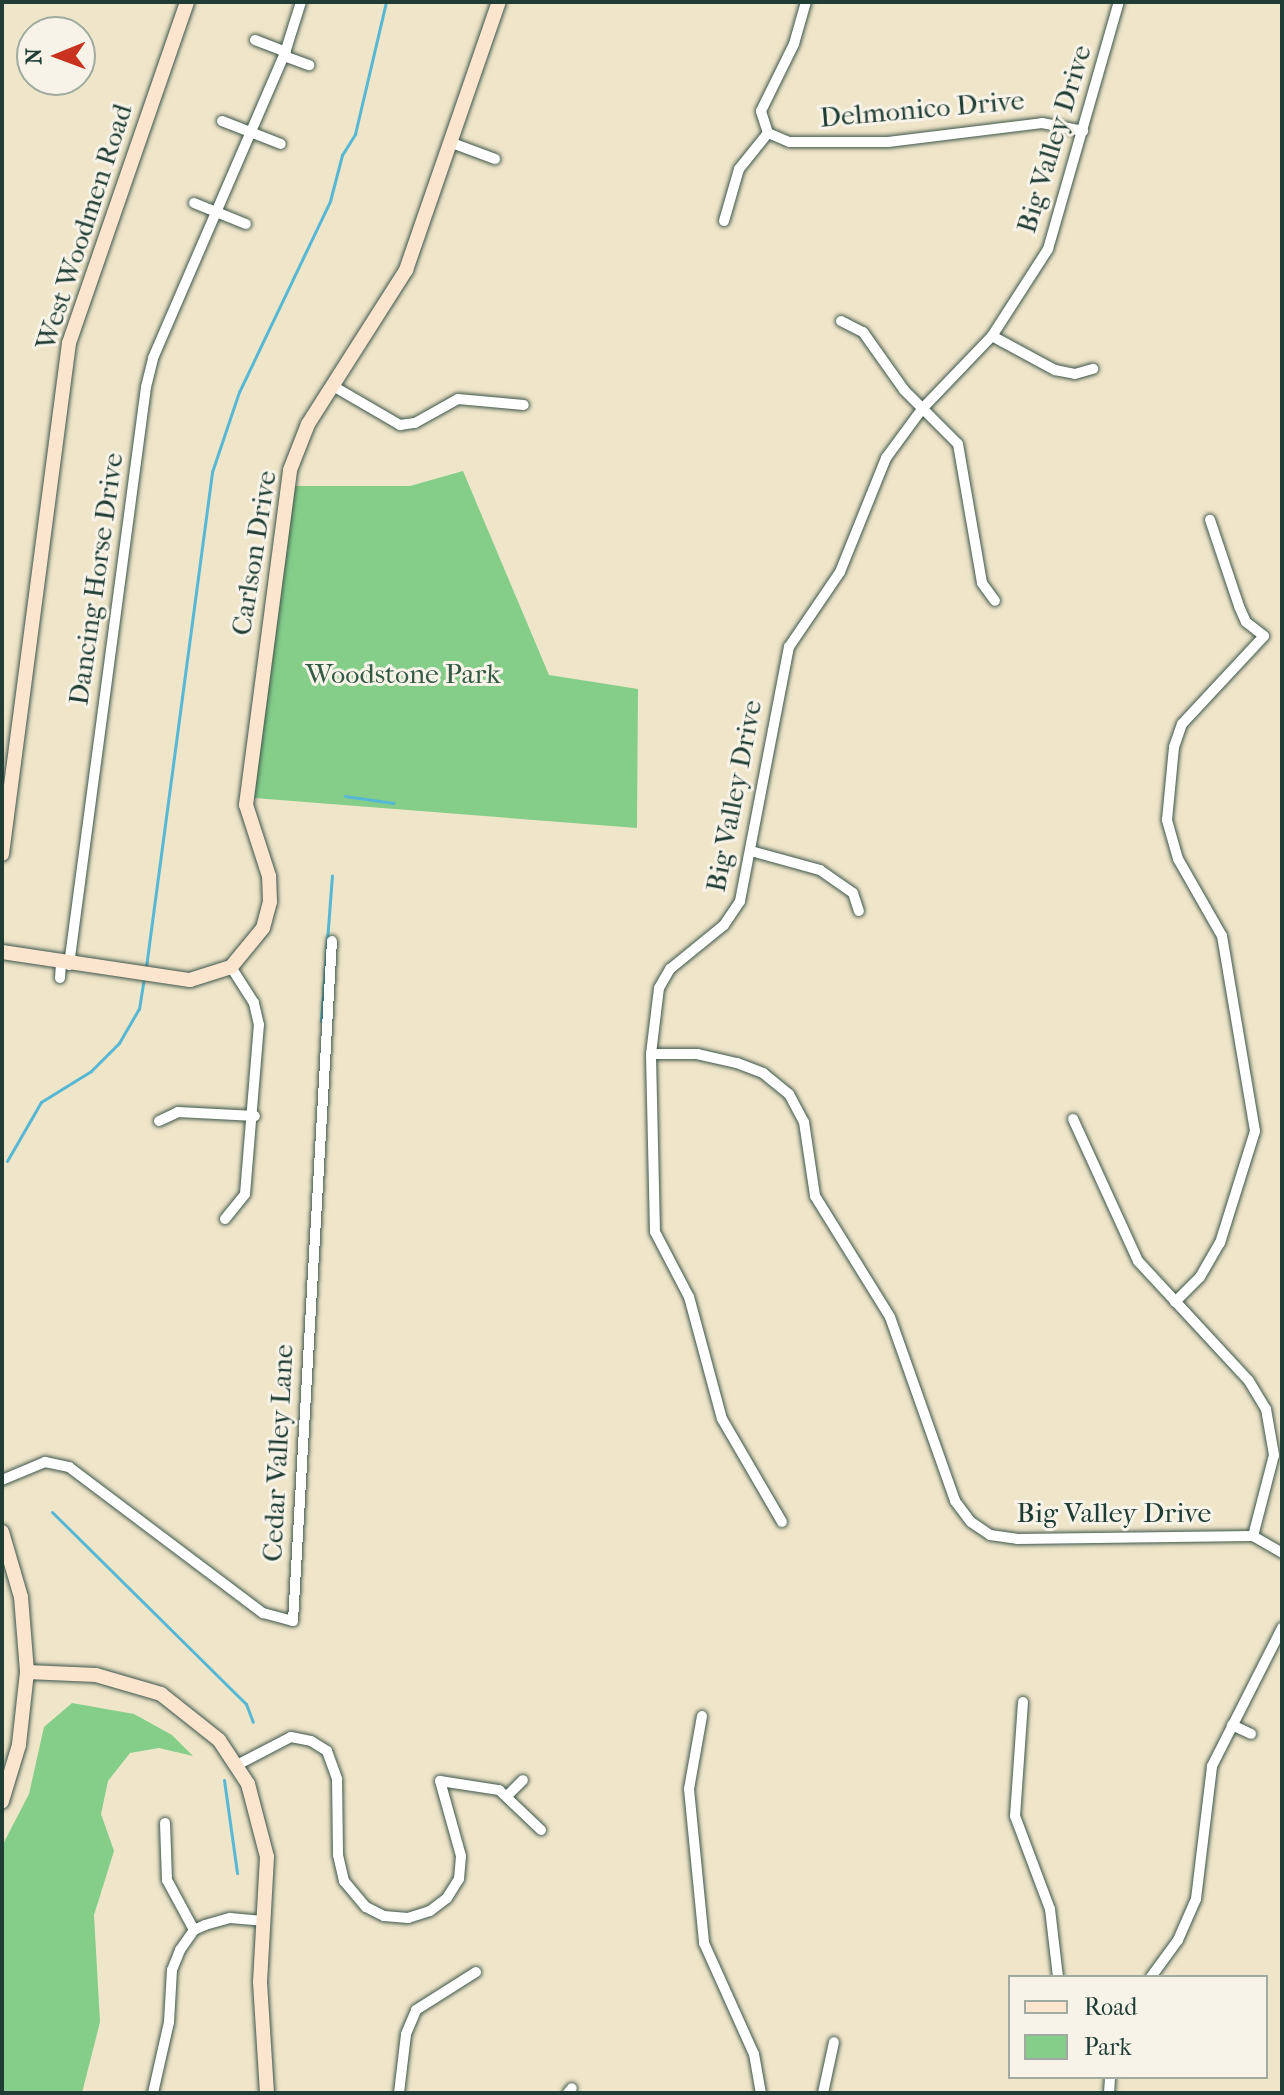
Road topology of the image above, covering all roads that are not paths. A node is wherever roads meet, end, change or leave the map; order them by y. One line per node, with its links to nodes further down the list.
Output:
1 (187, 2): 29 (main road, West Woodmen Road)
2 (301, 2): 7 (street, Dancing Horse Drive)
3 (499, 2): 13 (main road, Carlson Drive)
4 (806, 2): 12 (street)
5 (1119, 2): 10 (street, Big Valley Drive)
6 (255, 40): 7 (street)
7 (285, 54): 8 (street); 11 (street, Dancing Horse Drive)
8 (309, 65)
9 (222, 121): 11 (street)
10 (1083, 131): 12 (street, Delmonico Drive); 21 (street, Big Valley Drive)
11 (251, 132): 14 (street); 17 (street, Dancing Horse Drive)
12 (768, 133): 18 (street)
13 (452, 143): 15 (street); 23 (main road, Carlson Drive)
14 (281, 144)
15 (495, 159)
16 (194, 203): 17 (street)
17 (216, 212): 19 (street); 34 (street, Dancing Horse Drive)
18 (724, 221)
19 (246, 224)
20 (841, 321): 25 (street)
21 (992, 336): 22 (street); 25 (street, Big Valley Drive)
22 (1093, 369)
23 (333, 386): 24 (street); 33 (main road, Carlson Drive)
24 (524, 405)
25 (922, 409): 27 (street); 28 (street, Big Valley Drive)
26 (1210, 520): 40 (street)
27 (995, 601)
28 (751, 851): 30 (street); 35 (street, Big Valley Drive)
29 (2, 854)
30 (859, 911)
31 (332, 941): 41 (street, Cedar Valley Lane)
32 (2, 952): 34 (main road)
33 (231, 967): 34 (main road); 36 (street)
34 (63, 969)
35 (651, 1054): 42 (street); 44 (street, Big Valley Drive)
36 (255, 1116): 38 (street); 39 (street)
37 (1073, 1119): 40 (street)
38 (159, 1121)
39 (225, 1219)
40 (1175, 1302): 44 (street)
41 (2, 1480)
42 (782, 1522)
43 (2, 1532): 47 (main road)
44 (1253, 1536): 45 (street)
45 (1282, 1553)
46 (1282, 1628): 50 (street)
47 (27, 1672): 52 (main road); 55 (main road)
48 (1023, 1702): 61 (street)
49 (702, 1716): 67 (street)
50 (1232, 1725): 51 (street); 62 (street)
51 (1251, 1734)
52 (237, 1765): 54 (street); 58 (main road)
53 (523, 1780): 54 (street)
54 (508, 1795): 57 (street)
55 (2, 1801)
56 (165, 1823): 59 (street)
57 (541, 1830)
58 (263, 1921): 59 (street); 65 (main road)
59 (194, 1930): 64 (street)
60 (476, 1972): 66 (street)
61 (1058, 1975)
62 (1152, 1975)
63 (834, 2042): 68 (street)
64 (153, 2093)
65 (267, 2093)
66 (399, 2093)
67 (761, 2093)
68 (823, 2093)

